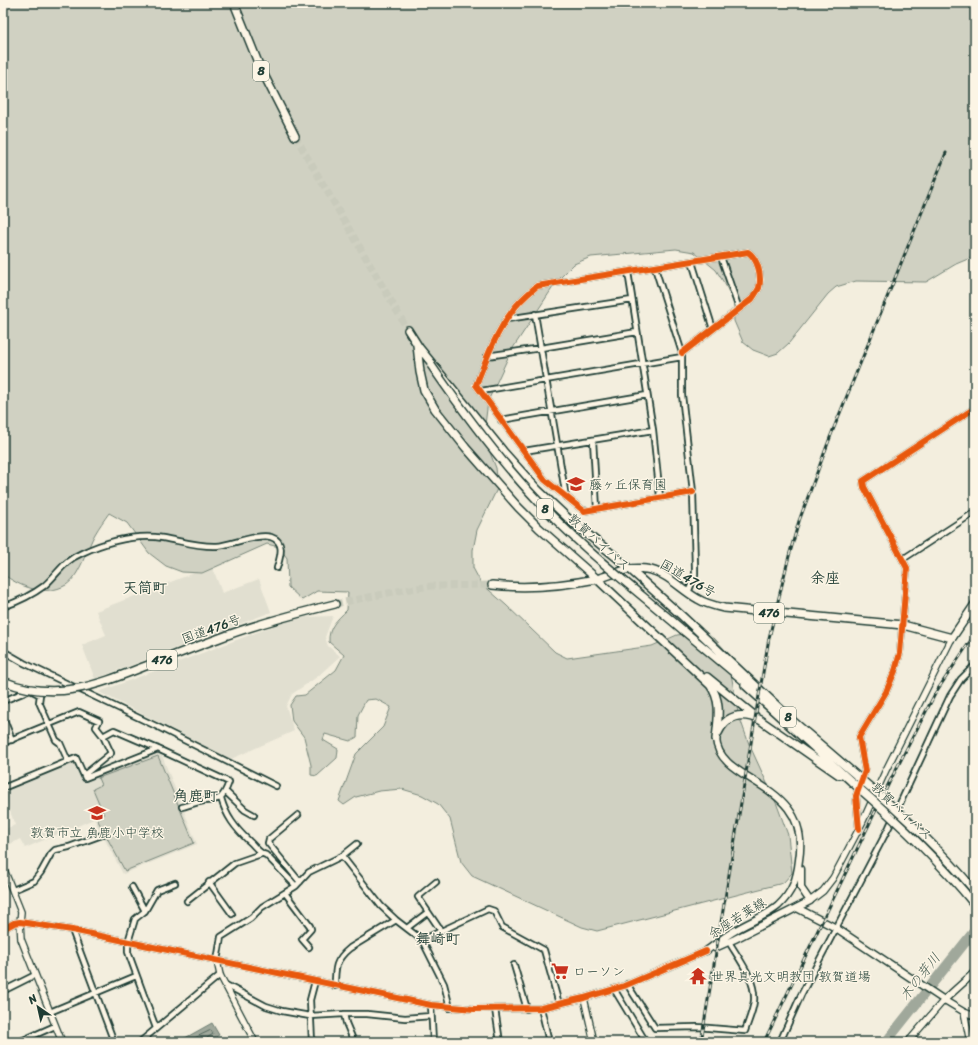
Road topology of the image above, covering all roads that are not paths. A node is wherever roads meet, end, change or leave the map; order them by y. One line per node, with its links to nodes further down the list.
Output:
1 (234, 3): 2 (highway, 8)
2 (295, 136)
3 (721, 257): 4 (street); 8 (street); 8 (street)
4 (692, 262): 5 (street); 11 (street)
5 (655, 268): 6 (street); 16 (street)
6 (628, 272): 7 (street); 10 (street)
7 (632, 300): 9 (street); 13 (street)
8 (740, 309): 11 (street)
9 (535, 314): 10 (street); 15 (street)
10 (507, 319): 17 (street)
11 (713, 329): 16 (street)
12 (408, 330): 14 (highway, 敦賀バイパス / 8)
13 (637, 332): 15 (street); 19 (street)
14 (417, 345): 18 (highway, 敦賀バイパス / 8); 38 (highway)
15 (541, 348): 17 (street); 20 (street)
16 (682, 355): 19 (street); 30 (street)
17 (487, 356): 21 (street)
18 (432, 364): 37 (highway, bridge); 48 (highway, 敦賀バイパス / 8, bridge)
19 (642, 364): 20 (street); 22 (street)
20 (546, 380): 21 (street); 24 (street)
21 (481, 391): 25 (street)
22 (647, 395): 24 (street); 26 (street)
23 (975, 408): 35 (street)
24 (552, 411): 25 (street); 28 (street)
25 (501, 420): 29 (street)
26 (653, 430): 27 (street); 32 (street)
27 (594, 440): 28 (street); 33 (street)
28 (557, 445): 29 (street); 31 (street)
29 (524, 451): 31 (street)
30 (693, 492): 32 (street); 40 (street)
31 (566, 497): 33 (street)
32 (660, 497): 33 (street)
33 (597, 509)
34 (975, 512): 35 (street)
35 (903, 559): 44 (street)
36 (277, 568): 43 (street)
37 (629, 569): 38 (highway, 国道476号 / 476); 40 (highway, 国道476号 / 476); 53 (highway)
38 (597, 579): 39 (highway, 国道476号 / 476); 46 (highway)
39 (492, 585)
40 (688, 593): 44 (highway, 国道476号 / 476)
41 (335, 604): 50 (highway, 国道476号 / 476, bridge)
42 (975, 604): 45 (highway)
43 (3, 607)
44 (903, 625): 45 (highway, 国道476号 / 476); 71 (street)
45 (952, 638): 71 (street)
46 (670, 647): 54 (highway); 57 (highway)
47 (3, 651): 64 (street)
48 (719, 660): 53 (highway, 敦賀バイパス / 8); 63 (highway, 敦賀バイパス / 8)
49 (975, 665): 96 (street)
50 (3, 681)
51 (3, 701): 55 (street)
52 (3, 716): 58 (street)
53 (791, 719): 84 (highway, 敦賀バイパス / 8, bridge)
54 (760, 720): 57 (highway); 63 (highway)
55 (49, 724): 56 (street); 58 (street); 61 (street)
56 (103, 736): 60 (street); 62 (street)
57 (716, 739): 76 (main road, 余座若葉線)
58 (12, 740): 59 (street)
59 (3, 743)
60 (158, 748): 62 (street); 66 (street)
61 (68, 761): 62 (street); 65 (street)
62 (84, 775)
63 (851, 782): 88 (highway, 敦賀バイパス, bridge)
64 (276, 786)
65 (3, 788)
66 (226, 792): 67 (street); 69 (street)
67 (221, 798): 68 (street); 74 (street)
68 (182, 807)
69 (254, 815)
70 (298, 815): 81 (street)
71 (859, 829): 87 (street)
72 (102, 835): 83 (street)
73 (357, 844): 75 (street)
74 (261, 854): 78 (street); 81 (street)
75 (342, 856): 81 (street); 93 (street)
76 (800, 856): 87 (main road, 余座若葉線); 104 (main road, 余座若葉線)
77 (3, 866): 83 (street)
78 (209, 882): 86 (street); 92 (street)
79 (436, 882): 91 (street)
80 (175, 883): 90 (street)
81 (298, 884): 85 (street)
82 (132, 887): 90 (street)
83 (13, 890): 94 (street)
84 (975, 891)
85 (285, 894): 103 (street); 105 (street)
86 (187, 901)
87 (810, 901): 89 (main road, 余座若葉線)
88 (975, 904)
89 (797, 908): 96 (main road); 102 (main road, 余座若葉線)
90 (145, 910): 101 (street)
91 (428, 912): 95 (street); 99 (street)
92 (232, 914)
93 (396, 920): 95 (street); 114 (street)
94 (20, 922): 97 (street); 98 (street); 108 (street)
95 (407, 928): 100 (street)
96 (836, 928): 119 (main road); 147 (street)
97 (3, 929)
98 (72, 930): 101 (street); 117 (street)
99 (441, 931): 100 (street); 120 (street)
100 (422, 940): 122 (street)
101 (128, 942): 105 (street); 110 (street)
102 (729, 942): 104 (main road, 余座若葉線); 112 (street)
103 (309, 948)
104 (706, 951): 112 (street)
105 (217, 961): 109 (street); 111 (street)
106 (514, 965): 123 (street)
107 (975, 972): 119 (main road)
108 (35, 975): 116 (street); 126 (street)
109 (220, 975): 113 (street); 133 (street)
110 (136, 976): 117 (street); 133 (street)
111 (315, 981): 114 (street); 129 (street)
112 (627, 984): 115 (street)
113 (226, 985): 129 (street); 139 (street)
114 (335, 986): 121 (street)
115 (614, 989): 118 (street); 146 (street)
116 (3, 991)
117 (96, 993): 126 (street); 137 (street)
118 (584, 998): 120 (street); 145 (street)
119 (944, 1000): 127 (street); 148 (street)
120 (559, 1004): 124 (street)
121 (431, 1006): 122 (street); 130 (street)
122 (450, 1008): 125 (street)
123 (527, 1008): 124 (street); 125 (street)
124 (541, 1008): 144 (street)
125 (495, 1009): 134 (street)
126 (50, 1012): 132 (street)
127 (964, 1012): 131 (street); 149 (street)
128 (344, 1014): 129 (street); 130 (street); 141 (street)
129 (310, 1016): 140 (street)
130 (431, 1016): 142 (street)
131 (975, 1016)
132 (55, 1026): 135 (street); 136 (street)
133 (156, 1028): 138 (street)
134 (499, 1041): 143 (street)
135 (19, 1042)
136 (62, 1042)
137 (114, 1042)
138 (140, 1042)
139 (255, 1042)
140 (312, 1042)
141 (354, 1042)
142 (433, 1042)
143 (492, 1042)
144 (549, 1042)
145 (594, 1042)
146 (646, 1042)
147 (780, 1042)
148 (908, 1042)
149 (970, 1042)

